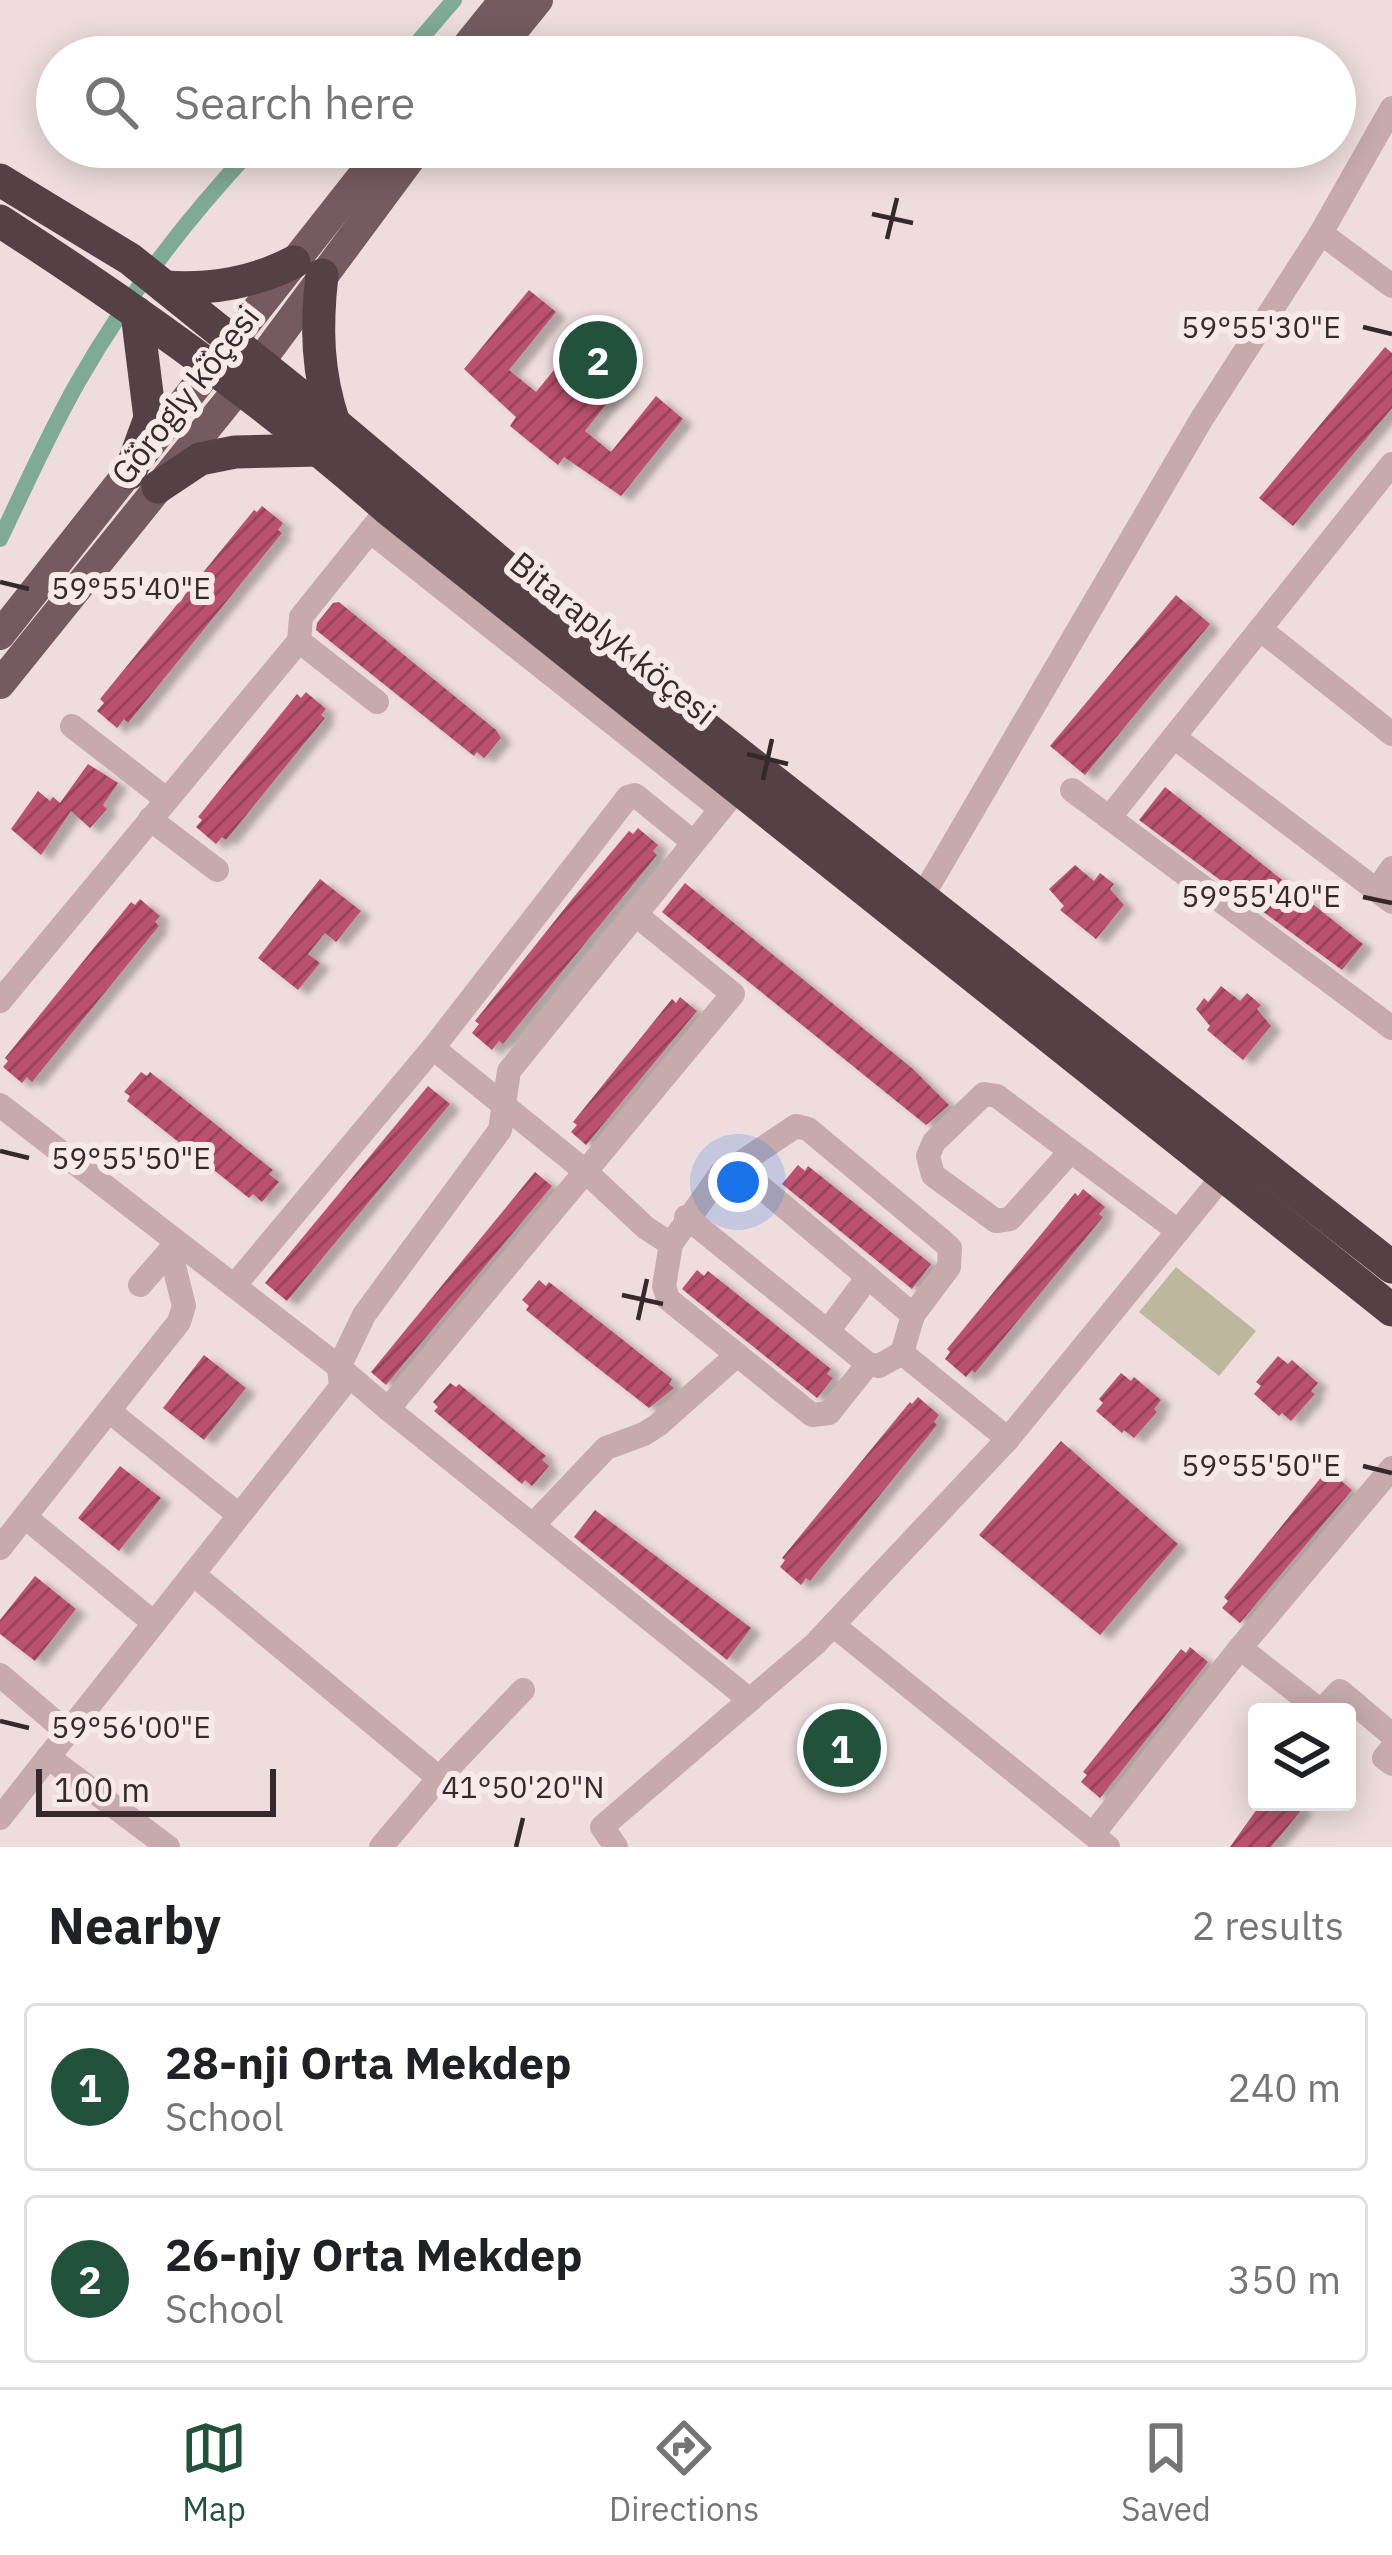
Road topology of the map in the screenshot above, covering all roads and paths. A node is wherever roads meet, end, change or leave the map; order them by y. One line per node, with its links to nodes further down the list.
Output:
1 (504, 0): 3 (main road)
2 (538, 0): 4 (main road)
3 (475, 36)
4 (509, 36)
5 (1392, 108): 10 (street)
6 (373, 168): 11 (main road, Görogly köçesi)
7 (400, 168): 11 (main road, Görogly köçesi)
8 (0, 179): 13 (highway, Bitaraplyk köçesi)
9 (0, 220): 14 (highway, Bitaraplyk köçesi)
10 (1321, 233): 12 (street); 36 (street)
11 (308, 269): 13 (highway); 15 (main road, Görogly köçesi); 16 (highway)
12 (1392, 286)
13 (177, 291): 15 (highway, Bitaraplyk köçesi)
14 (144, 326): 15 (highway, Bitaraplyk köçesi); 18 (highway)
15 (236, 366): 16 (highway, Bitaraplyk köçesi); 18 (main road, Görogly köçesi)
16 (327, 436): 18 (highway); 19 (highway, Bitaraplyk köçesi); 36 (highway, Bitaraplyk köçesi)
17 (1392, 464): 20 (street)
18 (144, 480): 21 (main road, Görogly köçesi); 23 (main road, Görogly köçesi)
19 (379, 520): 22 (street); 29 (highway, Bitaraplyk köçesi)
20 (1260, 629): 26 (street); 27 (street)
21 (0, 635)
22 (299, 641): 24 (street); 30 (street)
23 (0, 684)
24 (377, 702)
25 (72, 726): 30 (street)
26 (1392, 734)
27 (1174, 737): 31 (street); 35 (street)
28 (1072, 790): 31 (street)
29 (730, 798): 32 (street); 46 (highway, Bitaraplyk köçesi)
30 (158, 809): 34 (street); 38 (street)
31 (1109, 818): 39 (street)
32 (693, 842): 37 (street); 40 (street)
33 (1392, 868): 35 (street)
34 (217, 870)
35 (1384, 896)
36 (922, 898): 51 (highway, Bitaraplyk köçesi)
37 (634, 914): 42 (street); 45 (street)
38 (0, 1001)
39 (1391, 1025)
40 (433, 1048): 42 (street); 54 (street)
41 (0, 1105): 50 (street)
42 (504, 1105): 45 (street); 61 (street)
43 (1070, 1152): 43 (street); 48 (street)
44 (736, 1166): 47 (street); 52 (street); 56 (street)
45 (586, 1171): 49 (street); 62 (street)
46 (1224, 1175): 48 (street); 55 (highway, Bitaraplyk köçesi)
47 (686, 1217): 49 (street); 57 (street)
48 (1178, 1231): 64 (street)
49 (670, 1244): 59 (street)
50 (174, 1246): 53 (street); 54 (street); 63 (street)
51 (1392, 1267)
52 (868, 1277): 56 (street); 57 (street)
53 (140, 1286)
54 (234, 1286): 61 (street)
55 (1392, 1310)
56 (913, 1315): 58 (street)
57 (828, 1331): 60 (street)
58 (902, 1353): 60 (street); 64 (street)
59 (736, 1354): 60 (street); 68 (street)
60 (868, 1364)
61 (339, 1367): 62 (street); 66 (street)
62 (388, 1408): 68 (street)
63 (109, 1411): 66 (street); 67 (street)
64 (1008, 1439): 72 (street)
65 (1392, 1468): 73 (street)
66 (239, 1515): 70 (street)
67 (25, 1517): 69 (street); 71 (street)
68 (532, 1525): 76 (street)
69 (0, 1548)
70 (193, 1574): 71 (street); 82 (street)
71 (154, 1623): 77 (street)
72 (833, 1625): 76 (street); 84 (street)
73 (1240, 1648): 78 (street); 84 (street)
74 (0, 1675): 77 (street)
75 (523, 1690): 82 (street)
76 (750, 1700): 87 (street)
77 (68, 1732): 80 (street)
78 (1392, 1735)
79 (1392, 1748): 81 (street)
80 (48, 1757): 83 (street); 85 (street)
81 (1392, 1764)
82 (439, 1778): 86 (street)
83 (0, 1818)
84 (1100, 1841)
85 (168, 1847)
86 (381, 1847)
87 (616, 1847)

